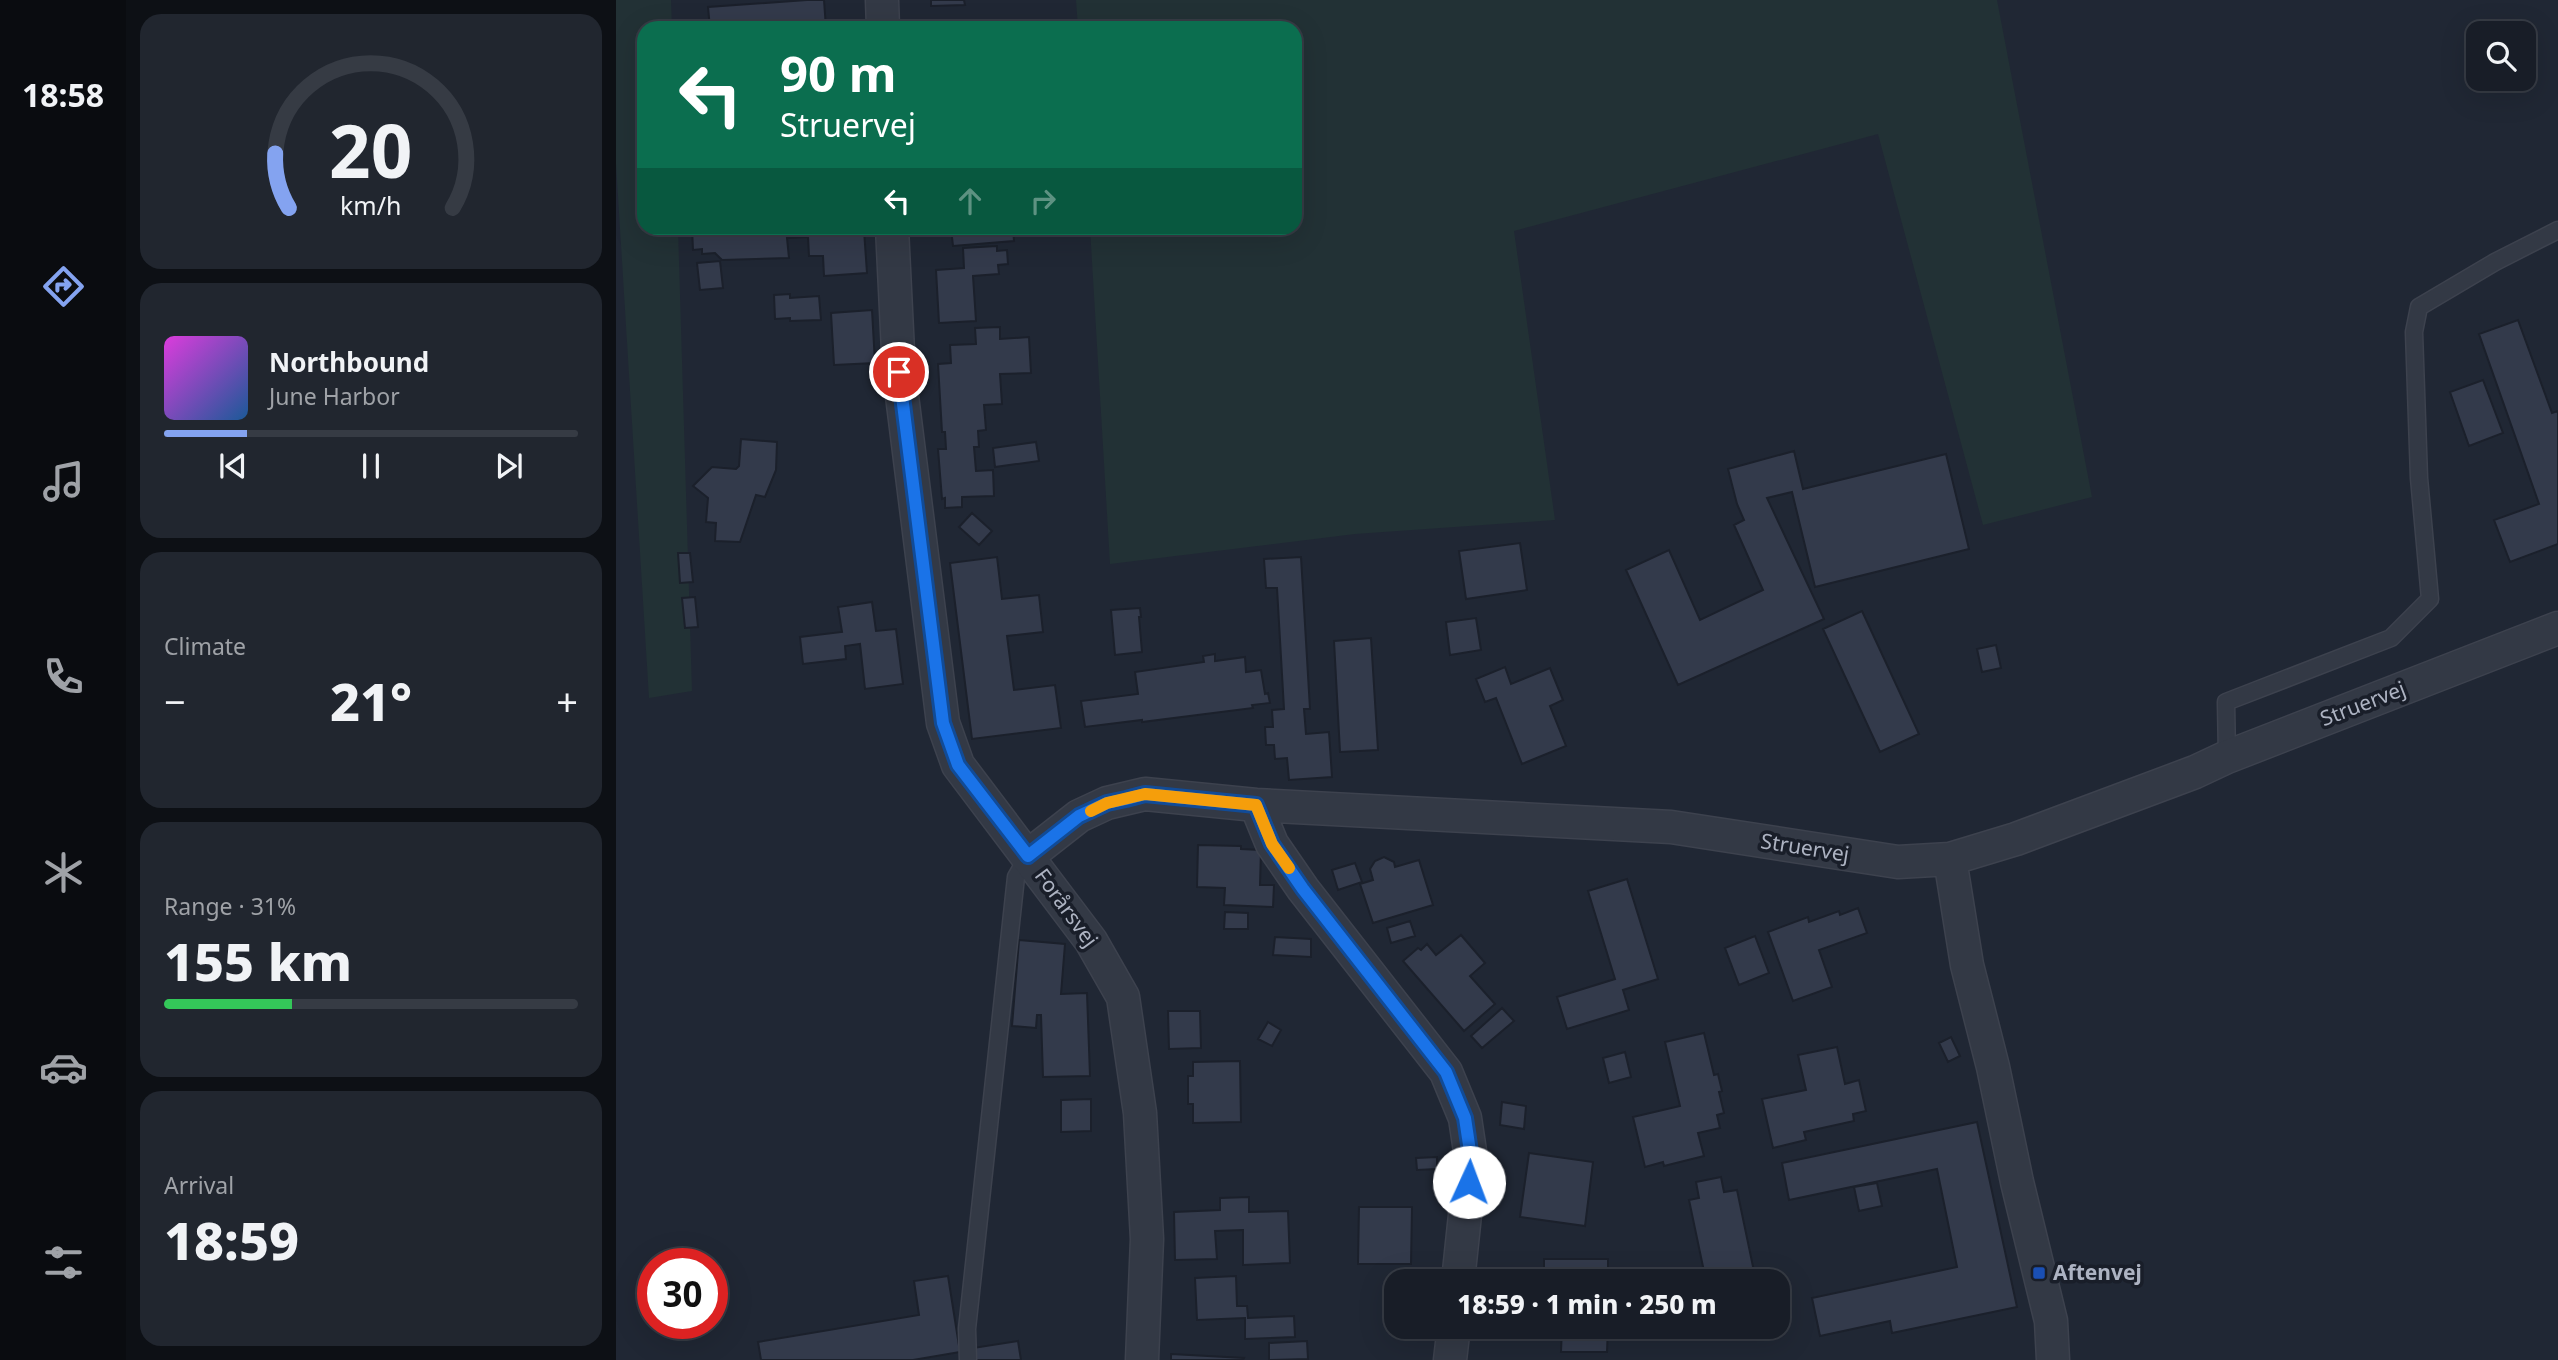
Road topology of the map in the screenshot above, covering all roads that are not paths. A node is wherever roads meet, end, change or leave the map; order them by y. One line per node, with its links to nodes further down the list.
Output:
1 (881, 0): 2 (street)
2 (882, 21)
3 (2558, 230): 6 (lane)
4 (892, 235): 8 (street, Forårsvej)
5 (2558, 628): 6 (street, Struervej)
6 (2227, 757): 9 (street, Struervej)
7 (1256, 805): 8 (street, Struervej); 9 (street, Struervej); 10 (street)
8 (1028, 856): 12 (lane); 13 (street, Forårsvej)
9 (1950, 859): 15 (street)
10 (1459, 1269)
11 (1452, 1339): 14 (street)
12 (968, 1360)
13 (1142, 1360)
14 (1450, 1360)
15 (2053, 1360)

